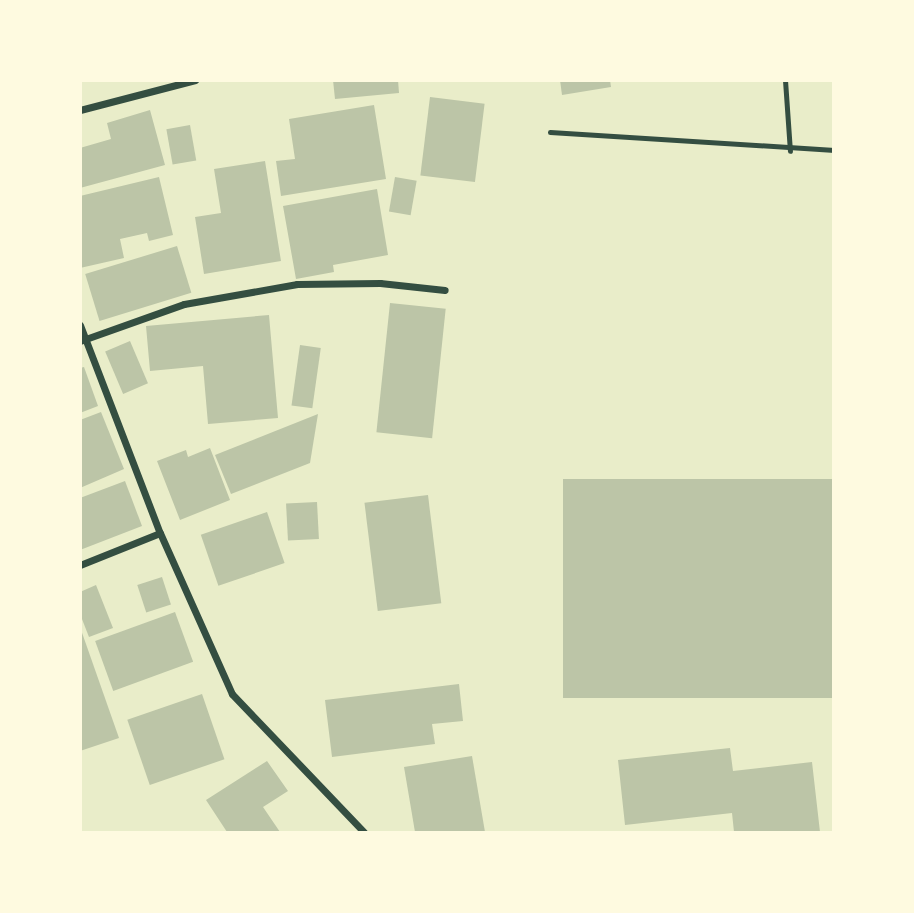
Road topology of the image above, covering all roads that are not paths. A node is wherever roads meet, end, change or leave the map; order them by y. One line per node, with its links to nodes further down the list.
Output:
1 (195, 80): 3 (street)
2 (785, 80): 6 (lane)
3 (80, 110)
4 (550, 132): 6 (lane)
5 (834, 150): 6 (lane)
6 (790, 151)
7 (445, 290): 9 (street)
8 (80, 325): 9 (street)
9 (83, 339): 10 (street)
10 (160, 533): 11 (street); 12 (street)
11 (80, 565)
12 (364, 832)

